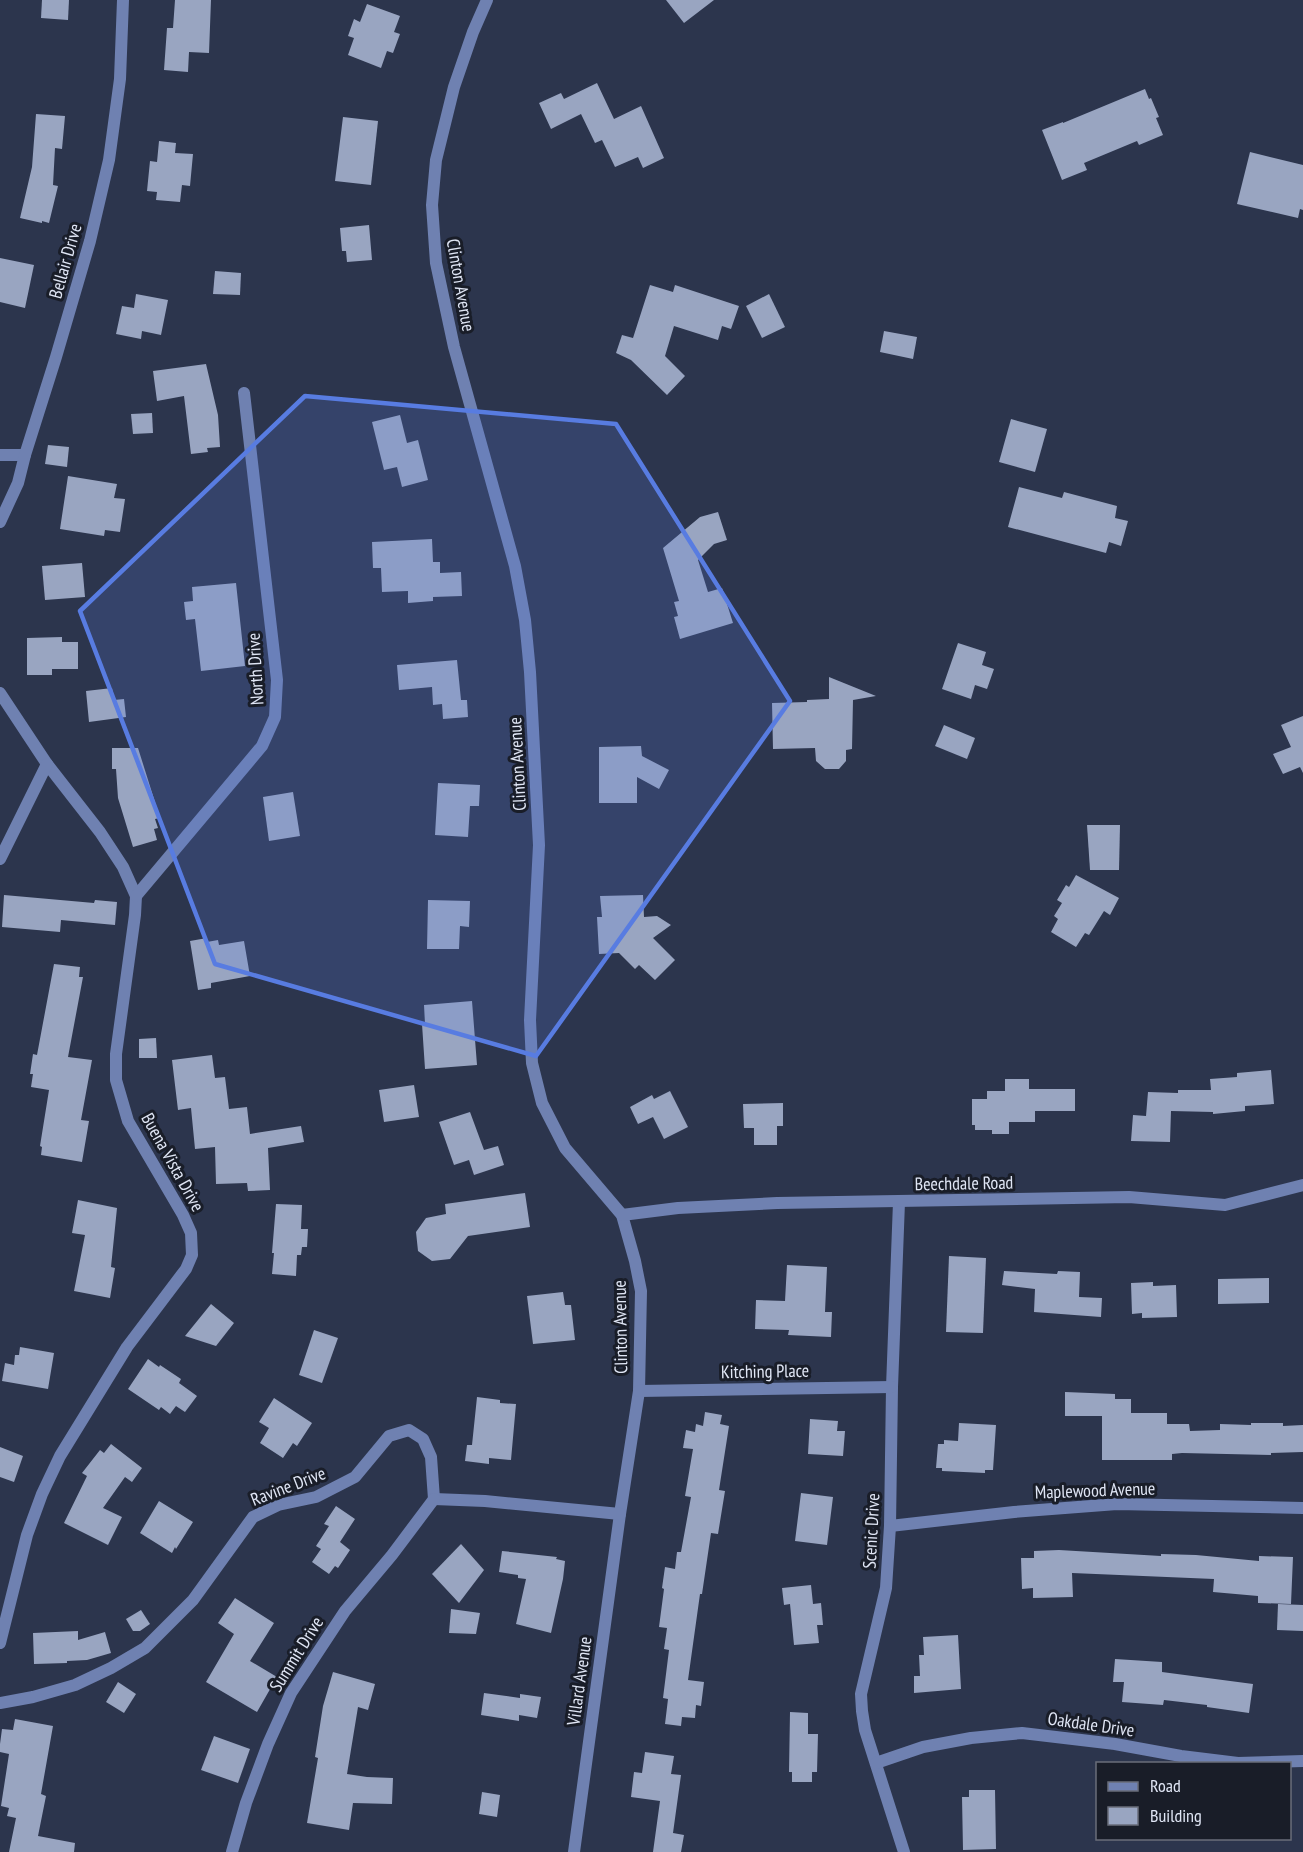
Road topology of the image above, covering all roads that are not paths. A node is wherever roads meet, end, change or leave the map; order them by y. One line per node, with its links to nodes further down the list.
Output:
1 (123, 0): 5 (street, Bellair Drive)
2 (487, 0): 13 (street, Clinton Avenue)
3 (244, 393): 10 (street, North Drive)
4 (0, 455): 5 (street)
5 (25, 455): 6 (street, Bellair Drive)
6 (0, 522)
7 (0, 693): 8 (street, Buena Vista Drive)
8 (47, 764): 9 (street); 10 (street, Buena Vista Drive)
9 (0, 859)
10 (136, 896): 20 (street, Buena Vista Drive)
11 (1303, 1185): 12 (street, Beechdale Road)
12 (899, 1202): 13 (street, Beechdale Road); 14 (street, Scenic Drive)
13 (622, 1215): 15 (street, Clinton Avenue)
14 (892, 1387): 15 (street, Kitching Place); 19 (street, Scenic Drive)
15 (639, 1391): 18 (street, Clinton Avenue)
16 (434, 1499): 18 (street); 21 (street, Ravine Drive); 26 (street, Summit Drive)
17 (1303, 1508): 19 (street, Maplewood Avenue)
18 (620, 1514): 27 (street, Villard Avenue)
19 (890, 1526): 25 (street, Scenic Drive)
20 (0, 1643)
21 (0, 1703)
22 (1303, 1761): 24 (street, Oakdale Drive)
23 (1230, 1762): 25 (street, Oakdale Drive)
24 (1270, 1762)
25 (876, 1763): 28 (street, Scenic Drive)
26 (232, 1852)
27 (574, 1852)
28 (904, 1852)

